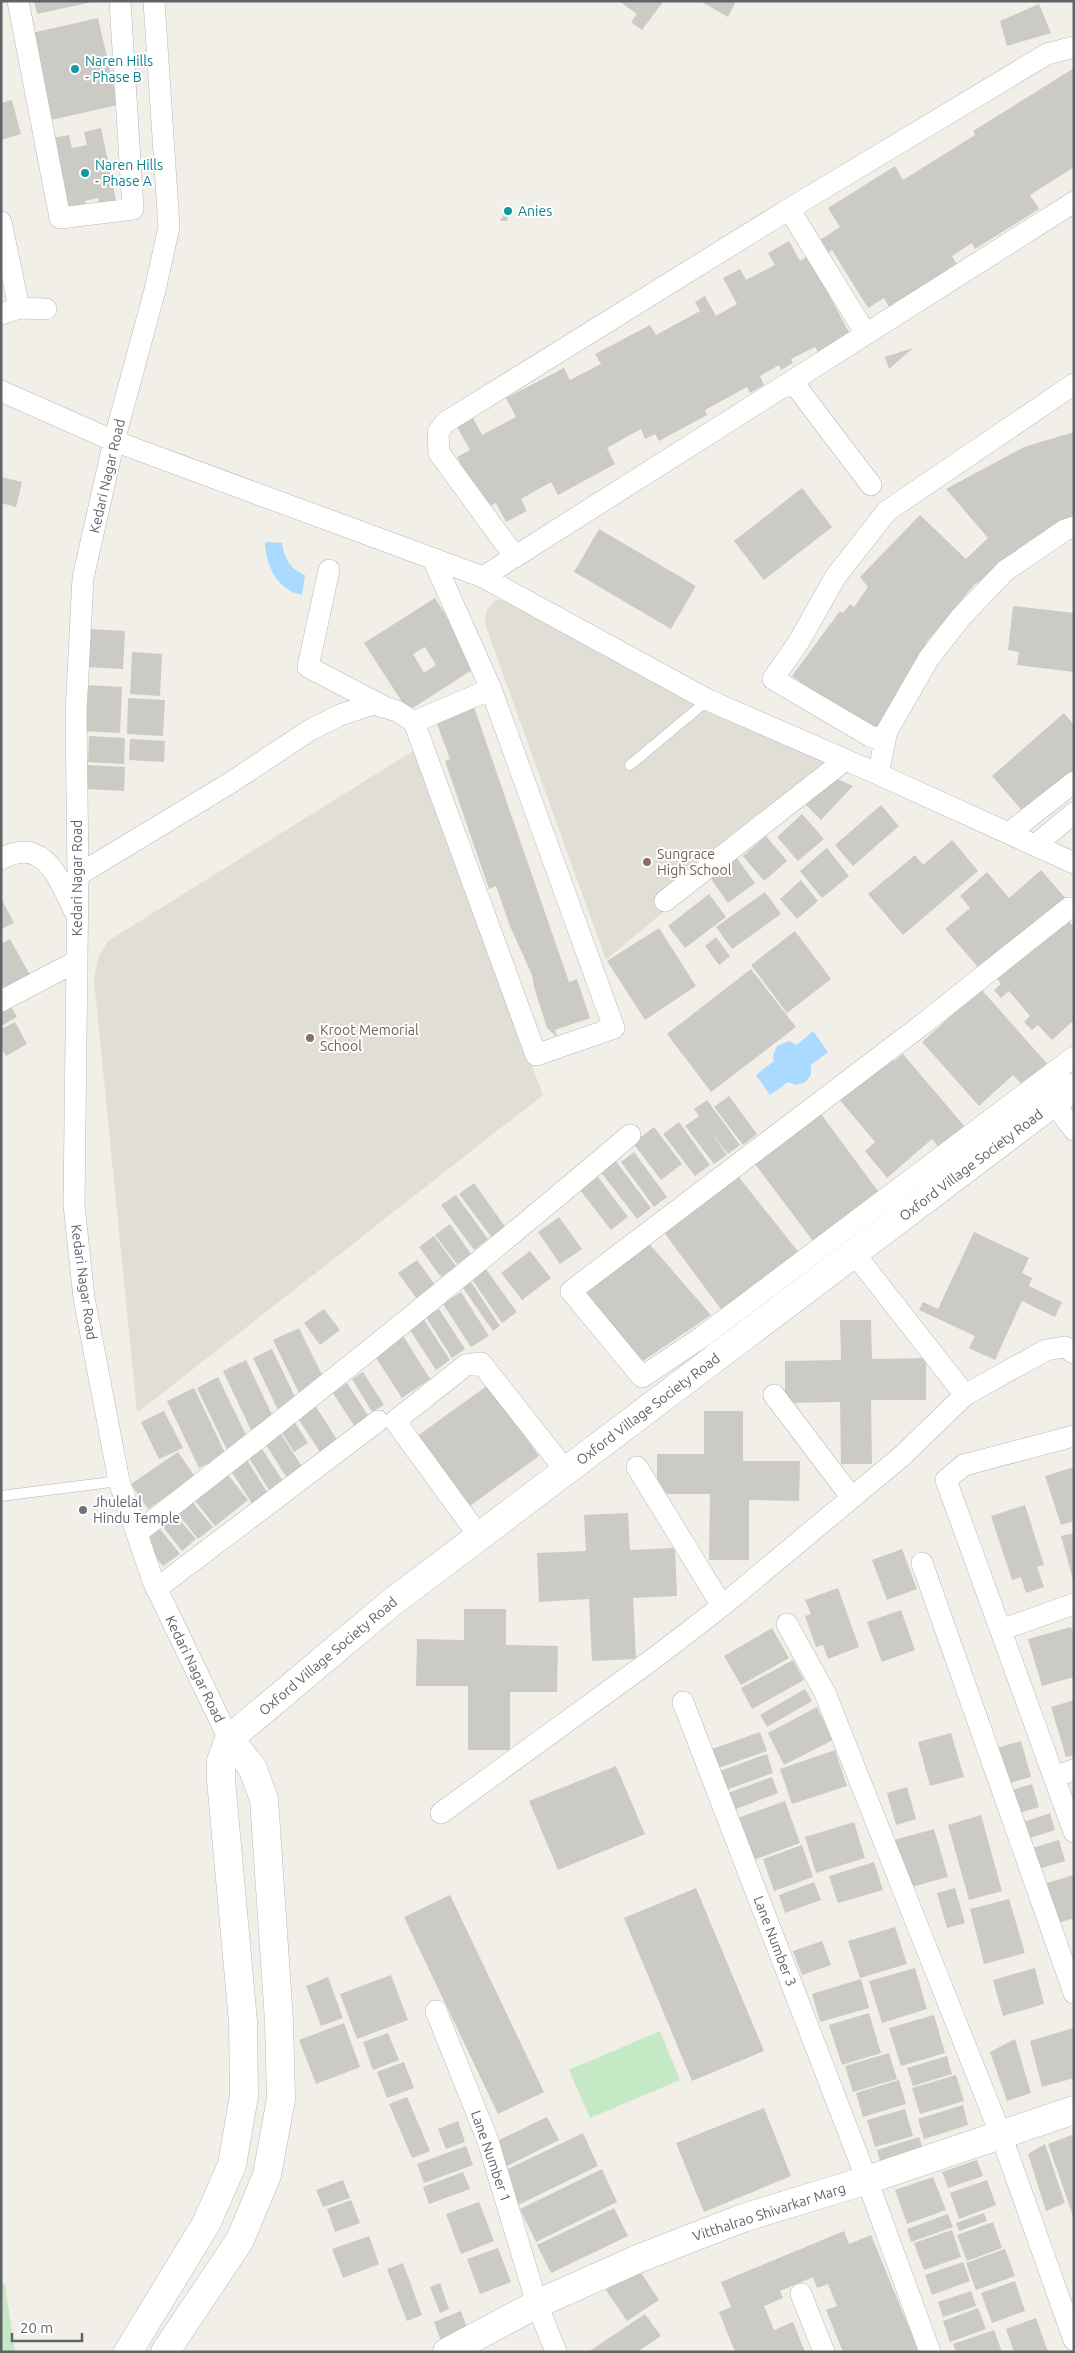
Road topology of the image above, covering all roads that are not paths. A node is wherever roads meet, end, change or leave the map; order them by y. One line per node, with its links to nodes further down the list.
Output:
1 (18, 1): 3 (street)
2 (155, 4): 3 (street); 14 (street, Kedari Nagar Road)
3 (120, 6)
4 (1074, 47): 6 (street)
5 (1074, 202): 10 (street)
6 (789, 209): 10 (street); 17 (street)
7 (1, 222): 9 (street)
8 (46, 309): 9 (street)
9 (10, 311)
10 (866, 334): 11 (street)
11 (792, 381): 15 (street); 17 (street)
12 (1074, 384): 25 (street)
13 (1, 391): 14 (street)
14 (114, 441): 18 (street); 35 (street, Kedari Nagar Road)
15 (871, 485)
16 (1074, 527): 25 (street)
17 (514, 557): 20 (street)
18 (433, 559): 20 (street); 21 (street)
19 (329, 570): 23 (street)
20 (483, 577): 22 (street)
21 (492, 688): 24 (street); 24 (street)
22 (708, 700): 26 (street); 27 (lane)
23 (386, 708): 24 (street); 35 (street)
24 (414, 722)
25 (884, 740): 28 (street)
26 (845, 760): 28 (street); 36 (street)
27 (630, 765)
28 (878, 774): 31 (street)
29 (1074, 782): 31 (street)
30 (1074, 813): 32 (street)
31 (1009, 833): 32 (street)
32 (1035, 845): 34 (street)
33 (1, 859): 38 (street)
34 (1074, 863)
35 (78, 875): 38 (street, Kedari Nagar Road)
36 (665, 901)
37 (1074, 908): 47 (street)
38 (77, 917): 39 (street, Kedari Nagar Road)
39 (77, 961): 40 (street); 55 (street, Kedari Nagar Road)
40 (1, 1001)
41 (1074, 1057): 47 (street)
42 (1064, 1095): 43 (street); 45 (street, Oxford Village Society Road)
43 (1074, 1130)
44 (630, 1135): 58 (street)
45 (854, 1253): 49 (street); 50 (street, Oxford Village Society Road)
46 (1074, 1353): 49 (street)
47 (642, 1377): 50 (street)
48 (774, 1395): 57 (street)
49 (965, 1395): 57 (street)
50 (660, 1399): 54 (street, Oxford Village Society Road)
51 (378, 1421): 61 (street)
52 (1074, 1436): 65 (street)
53 (637, 1467): 63 (street)
54 (566, 1470): 59 (street, Oxford Village Society Road); 59 (street)
55 (119, 1481): 56 (lane); 58 (street, Kedari Nagar Road)
56 (1, 1496)
57 (852, 1498): 63 (street)
58 (136, 1533): 61 (street, Kedari Nagar Road)
59 (479, 1536): 67 (street, Oxford Village Society Road)
60 (922, 1563): 72 (street)
61 (156, 1589): 67 (street, Kedari Nagar Road)
62 (1074, 1604): 65 (street)
63 (722, 1606): 70 (street)
64 (787, 1624): 75 (street)
65 (1001, 1630): 69 (street)
66 (684, 1702): 76 (street, Lane Number 3)
67 (229, 1739): 80 (street); 81 (street)
68 (1074, 1770): 69 (street)
69 (1054, 1777): 71 (street)
70 (441, 1813)
71 (1074, 1832)
72 (1074, 1994)
73 (436, 2011): 78 (street, Lane Number 1)
74 (1074, 2110): 75 (street, Vitthalrao Shivarkar Marg)
75 (1001, 2135): 76 (street, Vitthalrao Shivarkar Marg); 79 (street)
76 (867, 2180): 78 (street, Vitthalrao Shivarkar Marg); 85 (street, Lane Number 3)
77 (801, 2294): 84 (street)
78 (537, 2304): 82 (street, Vitthalrao Shivarkar Marg); 83 (street, Lane Number 1)
79 (1074, 2340)
80 (128, 2352)
81 (165, 2352)
82 (447, 2352)
83 (556, 2352)
84 (824, 2352)
85 (930, 2352)

